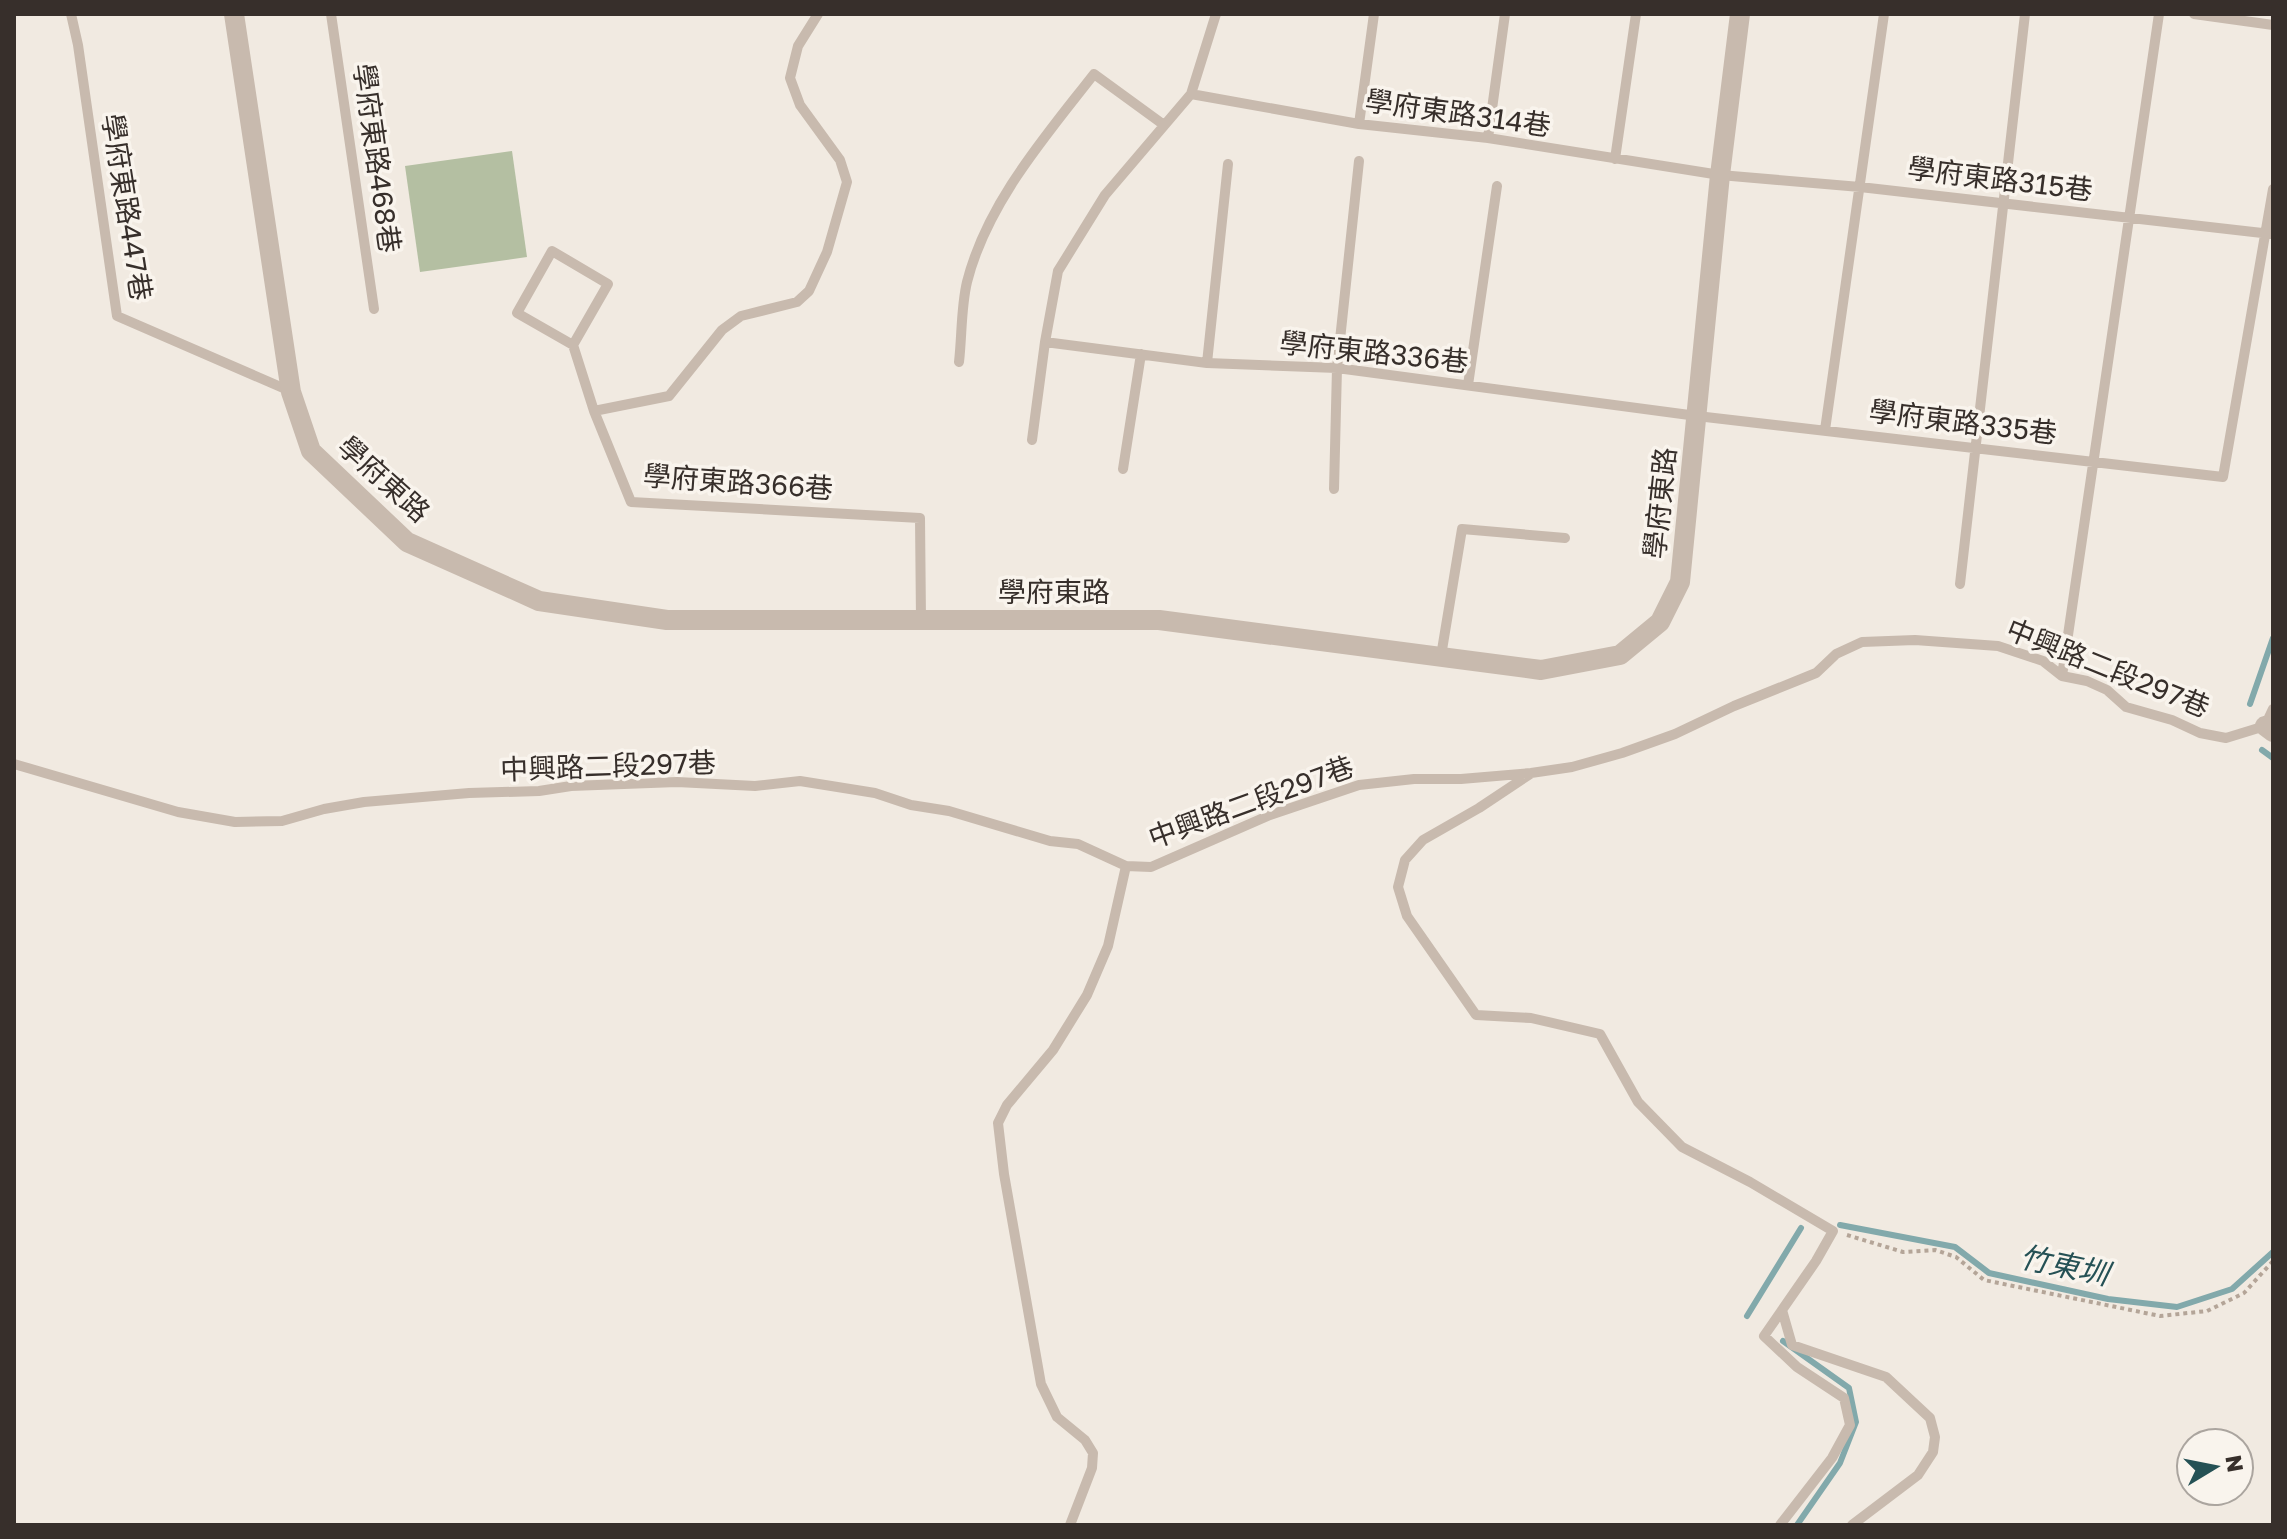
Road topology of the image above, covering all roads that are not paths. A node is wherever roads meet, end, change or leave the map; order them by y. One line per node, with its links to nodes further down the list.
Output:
1 (71, 14): 37 (lane, 學府東路447巷)
2 (331, 14): 29 (lane, 學府東路468巷)
3 (818, 14): 38 (lane)
4 (1216, 14): 15 (lane)
5 (1374, 14): 16 (lane)
6 (1505, 14): 18 (lane)
7 (1636, 14): 19 (lane)
8 (1740, 14): 22 (street, 學府東路)
9 (1884, 14): 24 (lane)
10 (2025, 14): 26 (lane)
11 (2159, 14): 27 (lane)
12 (2194, 14): 14 (lane)
13 (236, 15): 37 (street, 學府東路)
14 (2273, 25)
15 (1191, 94): 16 (lane, 學府東路314巷); 17 (lane)
16 (1359, 124): 18 (lane, 學府東路314巷)
17 (1164, 125): 30 (lane); 33 (lane)
18 (1488, 138): 19 (lane, 學府東路314巷)
19 (1615, 159): 22 (lane, 學府東路314巷)
20 (1359, 161): 35 (lane)
21 (1228, 164): 34 (lane)
22 (1720, 175): 24 (lane, 學府東路315巷); 39 (street, 學府東路)
23 (1497, 186): 36 (lane)
24 (1860, 187): 26 (lane, 學府東路315巷); 40 (lane)
25 (2273, 189): 28 (lane)
26 (2004, 204): 27 (lane, 學府東路315巷); 42 (lane)
27 (2129, 218): 28 (lane, 學府東路315巷); 43 (lane)
28 (2270, 234): 43 (lane, 學府東路335巷)
29 (374, 309)
30 (1045, 342): 32 (lane, 學府東路336巷); 41 (lane)
31 (573, 345): 31 (lane); 38 (lane)
32 (1141, 354): 34 (lane, 學府東路336巷); 44 (lane)
33 (959, 362)
34 (1207, 363): 35 (lane, 學府東路336巷)
35 (1337, 368): 36 (lane, 學府東路336巷); 45 (lane)
36 (1468, 385): 39 (lane, 學府東路336巷)
37 (291, 392): 48 (street, 學府東路)
38 (594, 411): 48 (lane, 學府東路366巷)
39 (1697, 416): 40 (lane, 學府東路335巷); 49 (street, 學府東路)
40 (1825, 430): 42 (lane, 學府東路335巷)
41 (1032, 440)
42 (1977, 448): 43 (lane, 學府東路335巷); 47 (lane)
43 (2093, 462): 50 (lane)
44 (1123, 469)
45 (1334, 489)
46 (1565, 538): 49 (lane)
47 (1960, 584)
48 (921, 620): 49 (street, 學府東路)
49 (1441, 656)
50 (2062, 676): 51 (lane, 中興路二段297巷); 53 (lane, 中興路二段297巷)
51 (2270, 722)
52 (14, 764): 54 (lane, 中興路二段297巷)
53 (1531, 773): 54 (lane, 中興路二段297巷); 55 (lane)
54 (1126, 866): 56 (lane)
55 (1782, 1310): 57 (lane); 58 (lane)
56 (1070, 1525)
57 (1780, 1525)
58 (1852, 1525)

